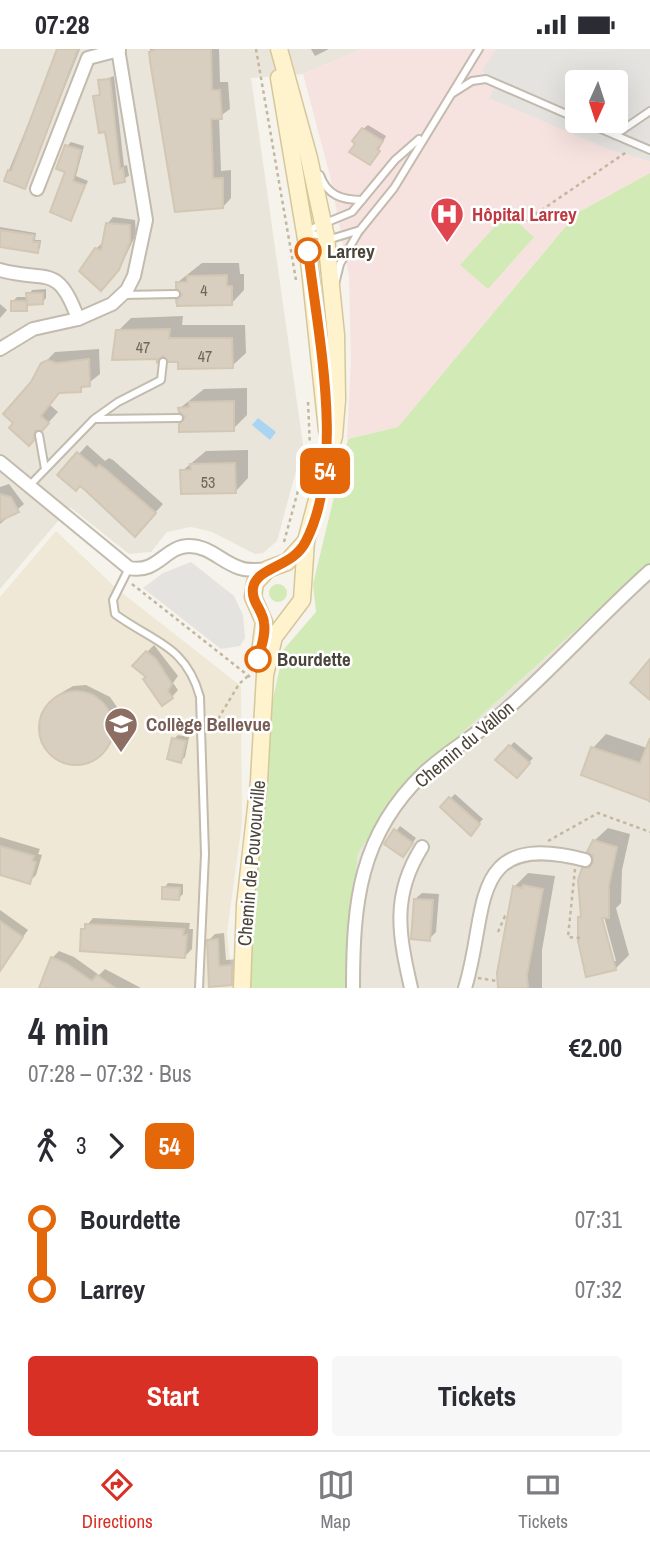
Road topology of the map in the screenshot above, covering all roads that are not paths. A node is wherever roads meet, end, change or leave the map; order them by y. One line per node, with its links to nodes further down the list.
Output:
1 (120, 49): 12 (street); 20 (street)
2 (277, 49): 11 (street, Chemin de Pouvourville); 16 (street, Chemin de Pouvourville)
3 (478, 49): 4 (lane)
4 (451, 95): 6 (lane); 9 (lane)
5 (650, 111): 8 (lane)
6 (565, 113)
7 (610, 133): 8 (lane)
8 (615, 135): 10 (lane)
9 (422, 137): 13 (lane); 15 (lane, Chemin de Pouvourville)
10 (650, 150)
11 (309, 158): 13 (lane); 14 (street, Chemin de Pouvourville)
12 (37, 190)
13 (362, 200): 14 (lane)
14 (324, 230): 15 (lane); 16 (lane); 16 (lane); 18 (street, Chemin de Pouvourville)
15 (360, 230): 18 (lane, Chemin de Pouvourville)
16 (305, 232): 27 (street, Chemin de Pouvourville)
17 (0, 270): 21 (street)
18 (331, 288): 27 (street, Chemin de Pouvourville)
19 (176, 294): 20 (lane)
20 (122, 295): 21 (street)
21 (78, 319): 22 (street)
22 (0, 349)
23 (163, 362): 25 (lane)
24 (179, 418): 25 (lane)
25 (94, 419): 29 (lane)
26 (39, 435): 29 (lane)
27 (328, 460): 31 (street, Chemin de Pouvourville)
28 (0, 462): 30 (street)
29 (45, 469): 30 (lane)
30 (31, 484): 32 (street)
31 (306, 541): 34 (street); 36 (street, Chemin de Pouvourville)
32 (129, 568): 33 (street); 45 (lane)
33 (240, 568): 34 (street); 37 (street)
34 (273, 568): 36 (street); 37 (street)
35 (650, 571): 43 (street, Chemin du Vallon)
36 (302, 583): 39 (street, Chemin de Pouvourville)
37 (253, 589): 38 (street, Chemin de Pouvourville)
38 (261, 611): 39 (street); 40 (street, Chemin de Pouvourville)
39 (289, 615): 40 (street, Chemin de Pouvourville)
40 (261, 737): 46 (street, Chemin de Pouvourville)
41 (422, 848): 49 (street)
42 (585, 860): 44 (street)
43 (355, 959): 47 (street, Chemin du Vallon); 48 (street, Chemin du Vallon)
44 (466, 983)
45 (200, 988)
46 (242, 988)
47 (353, 988)
48 (359, 988)
49 (411, 988)

